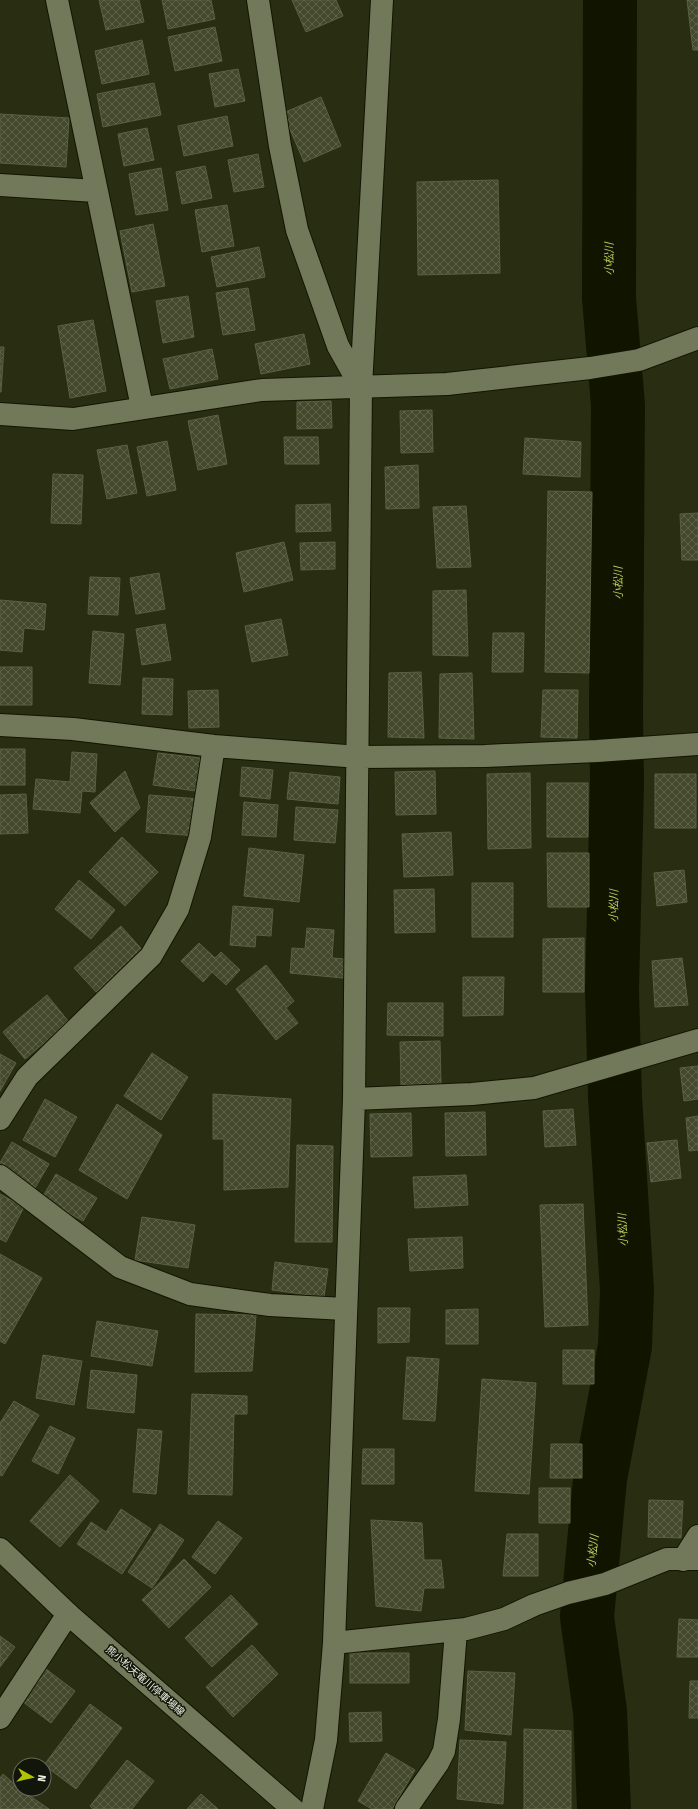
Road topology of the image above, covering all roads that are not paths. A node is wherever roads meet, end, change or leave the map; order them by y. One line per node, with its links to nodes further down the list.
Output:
1 (57, 0): 5 (street)
2 (258, 0): 7 (street)
3 (382, 0): 7 (street)
4 (0, 185): 5 (street)
5 (96, 191): 8 (street)
6 (698, 338): 7 (street)
7 (362, 387): 8 (street); 13 (street)
8 (142, 407): 9 (street)
9 (0, 414)
10 (0, 726): 12 (street)
11 (698, 744): 13 (street)
12 (214, 746): 13 (street); 16 (street)
13 (359, 757): 15 (street)
14 (698, 1040): 15 (street)
15 (354, 1099): 18 (street)
16 (0, 1119)
17 (0, 1176): 18 (street)
18 (346, 1309): 24 (street)
19 (698, 1536): 21 (street)
20 (0, 1549): 22 (street, 熊小松天竜川停車場線)
21 (691, 1560): 23 (street)
22 (68, 1614): 25 (street); 26 (street, 熊小松天竜川停車場線)
23 (456, 1631): 24 (street); 28 (street)
24 (334, 1643): 27 (street)
25 (0, 1718)
26 (293, 1809)
27 (312, 1809)
28 (406, 1809)

